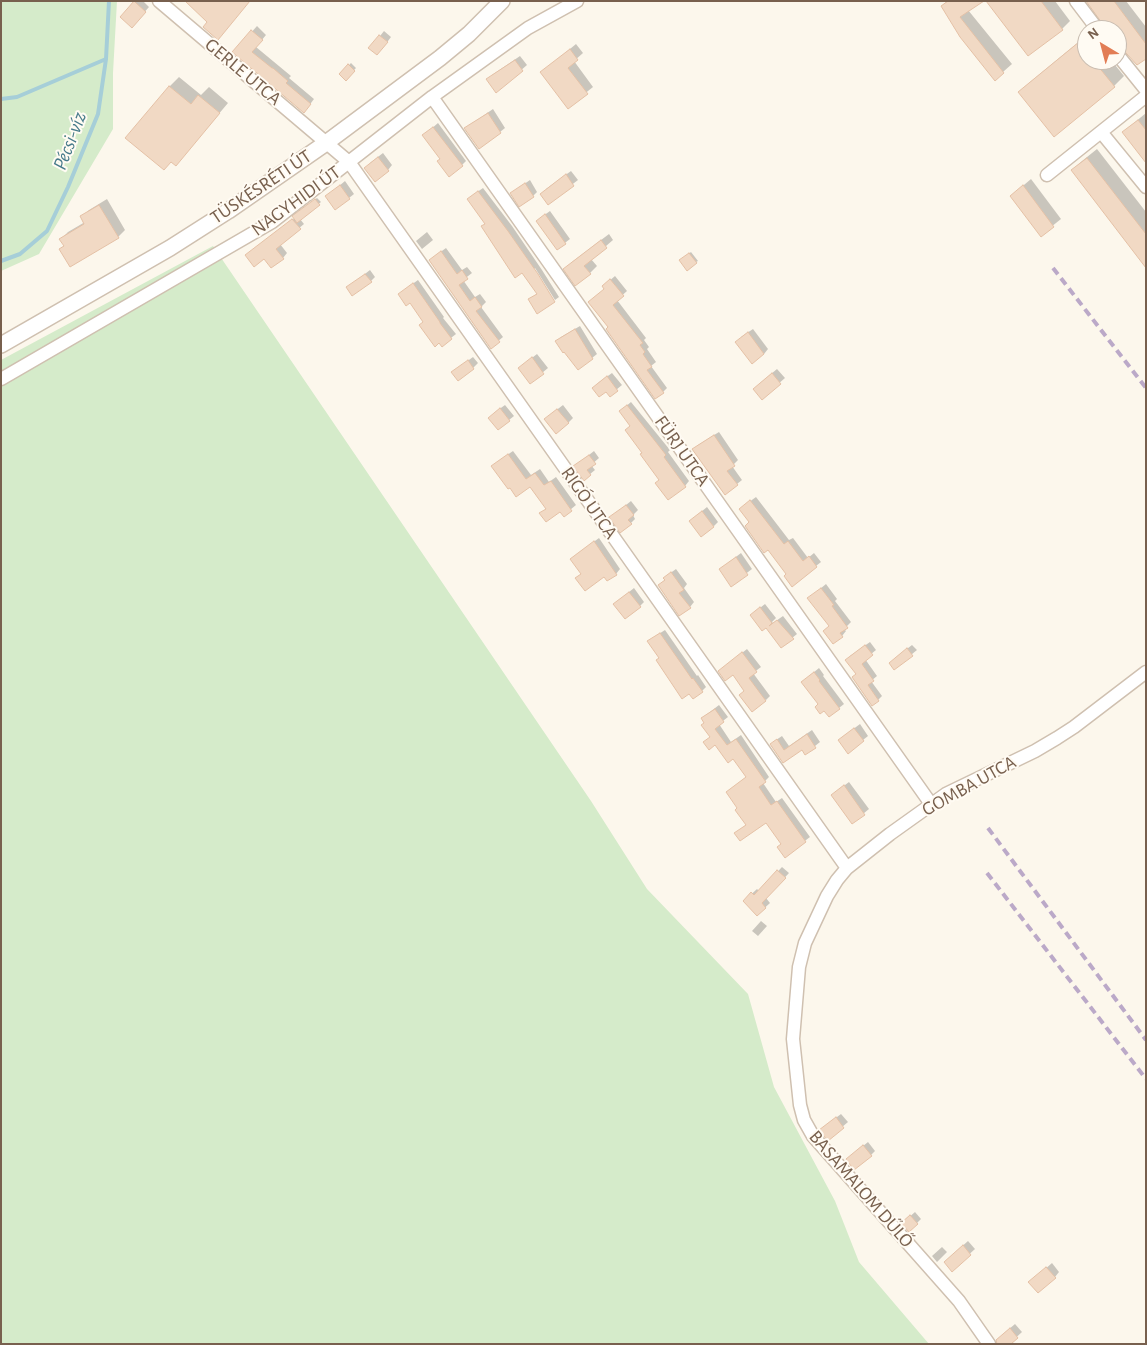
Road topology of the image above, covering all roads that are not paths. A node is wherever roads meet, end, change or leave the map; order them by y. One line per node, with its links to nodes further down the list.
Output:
1 (159, 1): 11 (street, GERLE UTCA)
2 (502, 1): 11 (street, TÜSKÉSRÉTI ÚT)
3 (577, 1): 9 (street, NAGYHIDI ÚT)
4 (1076, 1): 5 (street)
5 (1090, 20)
6 (1127, 66): 7 (street)
7 (1146, 90)
8 (1146, 96): 10 (street)
9 (432, 97): 12 (street, NAGYHIDI ÚT); 18 (street, FÜRJ UTCA)
10 (1101, 132): 13 (street); 14 (street)
11 (326, 143): 12 (street, RIGÓ UTCA); 15 (street, TÜSKÉSRÉTI ÚT)
12 (349, 162): 16 (street, NAGYHIDI ÚT); 19 (street, RIGÓ UTCA)
13 (1047, 174)
14 (1146, 187)
15 (1, 345)
16 (1, 379)
17 (1146, 672): 18 (street, GOMBA UTCA)
18 (931, 804): 19 (street, GOMBA UTCA)
19 (847, 868): 20 (street, GOMBA UTCA)
20 (814, 922): 21 (street, BASAMALOM DŰLŐ)
21 (989, 1344)

